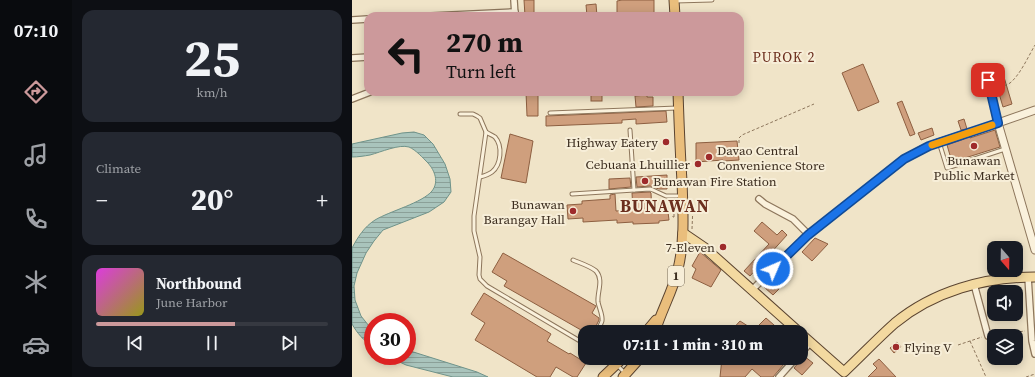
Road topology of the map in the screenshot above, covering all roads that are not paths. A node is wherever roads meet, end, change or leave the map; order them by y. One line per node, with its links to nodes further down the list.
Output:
1 (514, 0): 4 (street)
2 (712, 0): 3 (lane)
3 (674, 1): 5 (highway)
4 (515, 12)
5 (674, 12)
6 (364, 19): 7 (street)
7 (352, 20)
8 (364, 57): 9 (street)
9 (352, 58)
10 (985, 69): 18 (lane)
11 (364, 94): 13 (street)
12 (678, 96): 14 (highway, 1)
13 (352, 99)
14 (678, 108): 16 (lane); 26 (highway, 1)
15 (1035, 110): 18 (street)
16 (550, 113)
17 (460, 114): 20 (lane)
18 (998, 123): 21 (street); 22 (street)
19 (630, 130): 24 (lane)
20 (486, 132): 23 (lane); 23 (lane)
21 (939, 142): 22 (lane); 29 (street)
22 (1006, 149): 30 (street)
23 (480, 177): 41 (lane)
24 (634, 190): 25 (lane); 26 (lane)
25 (572, 194)
26 (682, 196): 28 (highway, 1)
27 (759, 199): 29 (street)
28 (687, 235): 34 (main road); 35 (highway, 1)
29 (808, 235): 34 (street)
30 (1035, 250)
31 (573, 260): 36 (lane)
32 (1032, 277): 33 (main road); 44 (street)
33 (974, 284): 40 (street); 42 (main road)
34 (752, 290): 39 (main road)
35 (660, 316): 37 (highway, 1); 38 (highway, 1)
36 (600, 325)
37 (652, 325)
38 (657, 325)
39 (791, 325)
40 (987, 332)
41 (578, 340)
42 (810, 342): 43 (street)
43 (808, 344)
44 (1035, 354)
45 (616, 365): 50 (highway)
46 (621, 365): 49 (lane)
47 (634, 365): 49 (highway)
48 (790, 365): 51 (street)
49 (625, 376)
50 (603, 377)
51 (779, 377)

